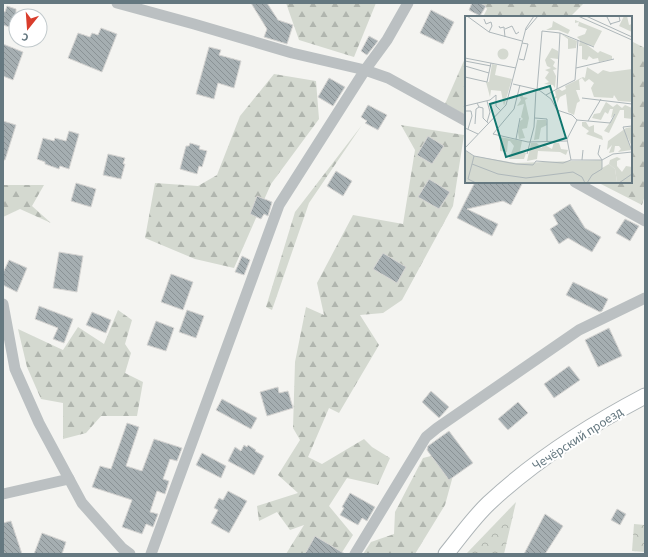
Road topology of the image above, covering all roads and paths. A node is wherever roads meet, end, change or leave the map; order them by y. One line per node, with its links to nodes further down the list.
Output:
1 (117, 3): 3 (street)
2 (408, 3): 3 (street)
3 (365, 70): 4 (street); 13 (street)
4 (465, 120)
5 (577, 183): 6 (street)
6 (645, 221)
7 (645, 298): 14 (street)
8 (3, 304): 10 (street)
9 (645, 396): 15 (main road, Чечёрский проезд)
10 (69, 479): 11 (street); 12 (street)
11 (3, 494)
12 (130, 554)
13 (151, 554)
14 (355, 554)
15 (446, 554)

